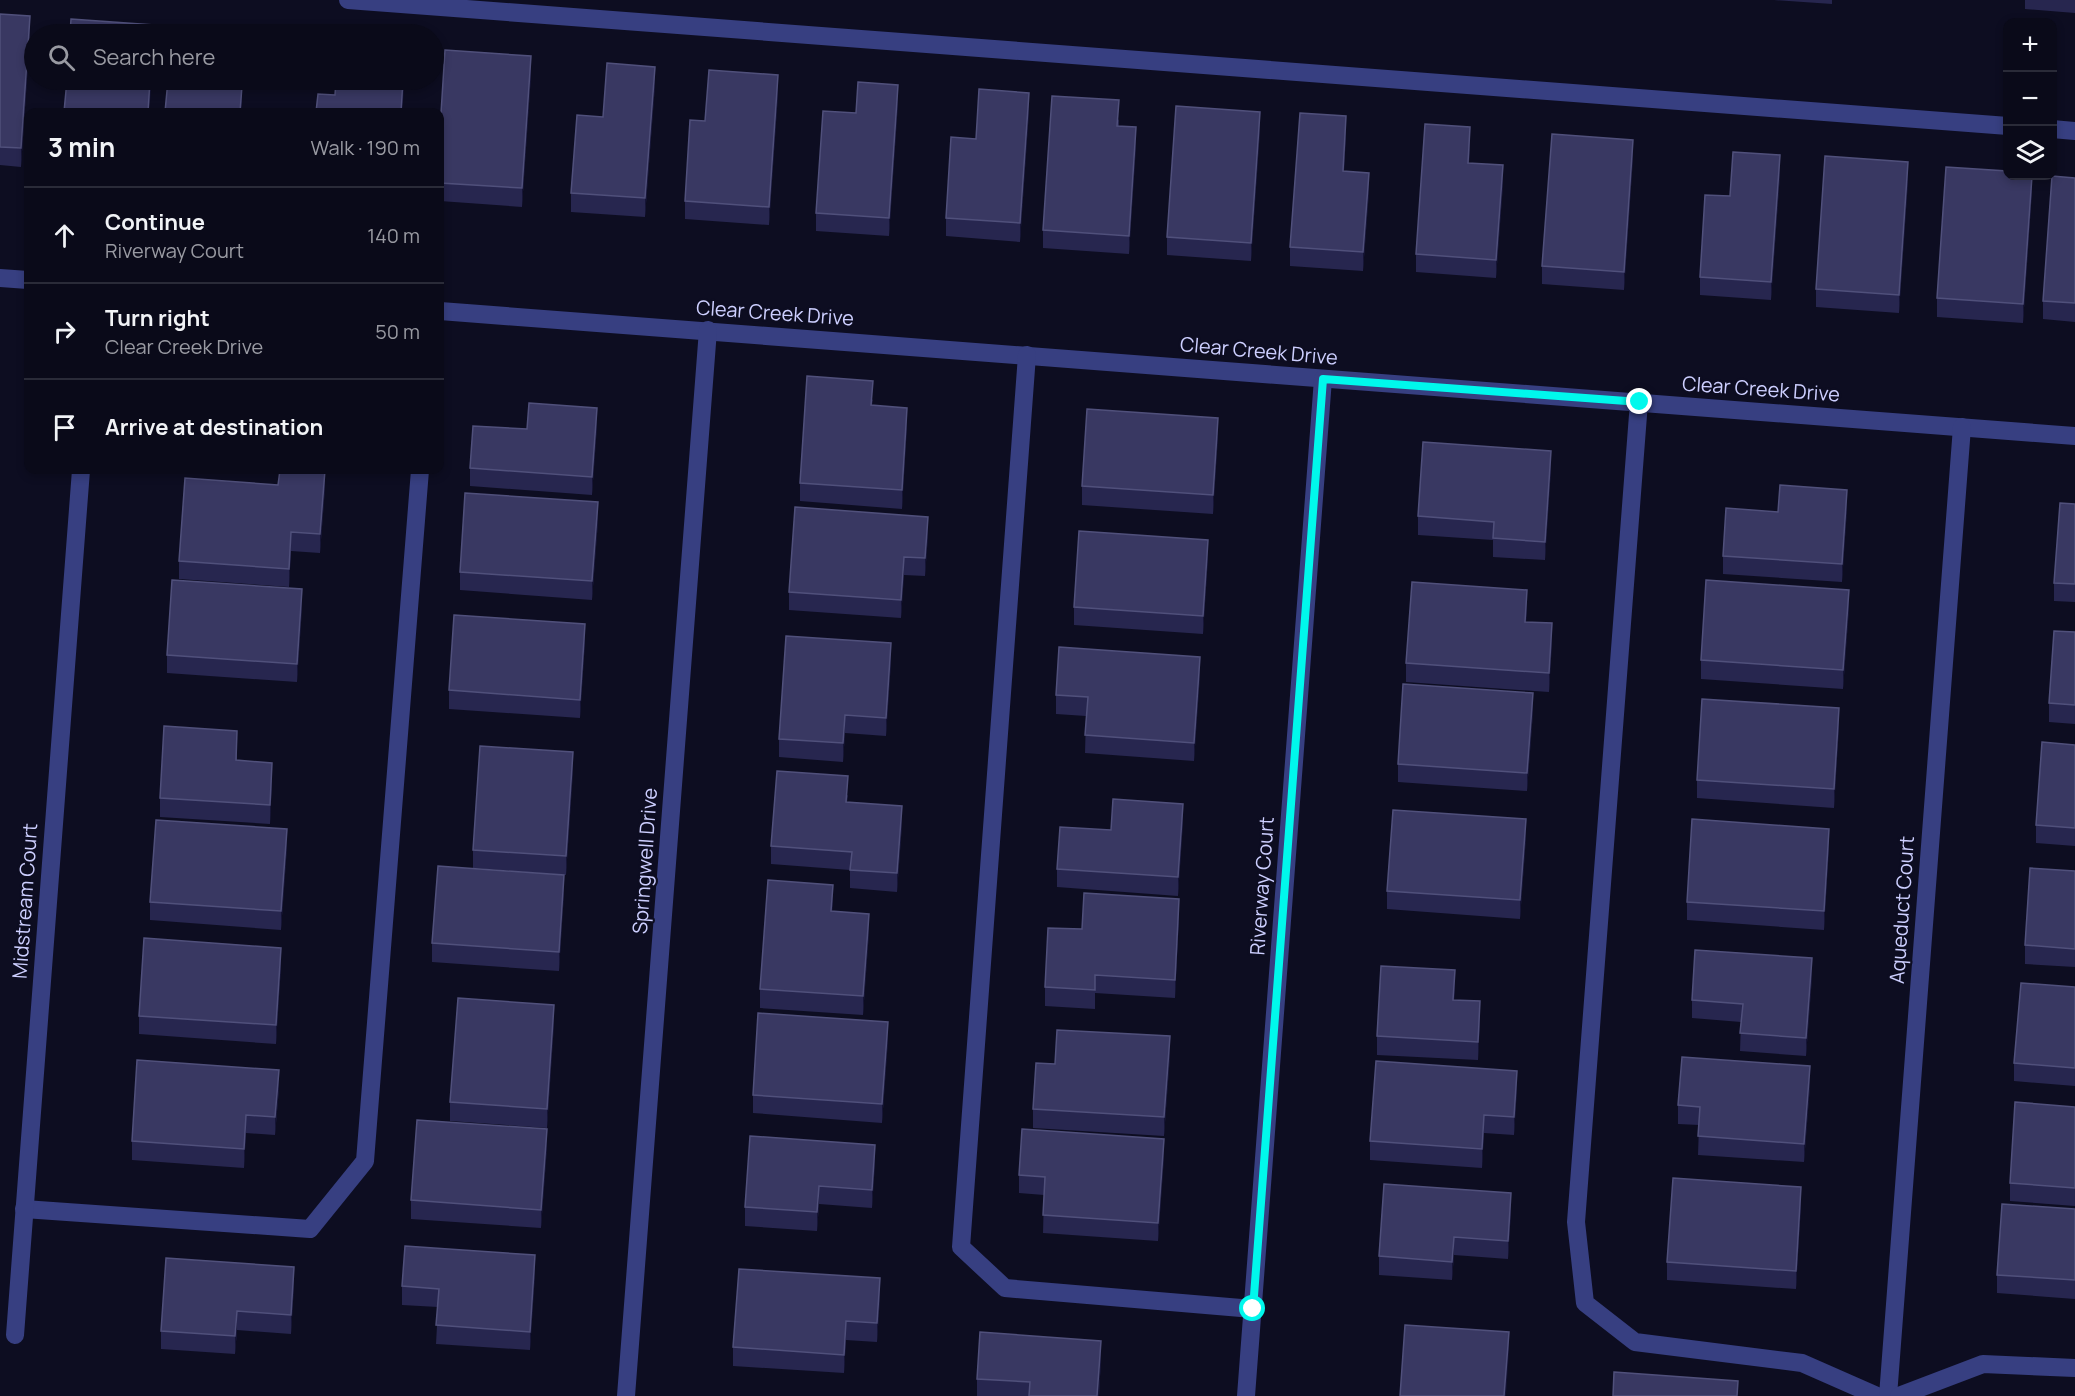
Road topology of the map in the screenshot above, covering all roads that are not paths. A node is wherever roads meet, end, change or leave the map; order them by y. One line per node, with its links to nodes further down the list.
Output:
1 (348, 0): 2 (street)
2 (2003, 126)
3 (2057, 129): 4 (street)
4 (2075, 131)
5 (0, 278): 6 (street)
6 (24, 280)
7 (444, 310): 8 (street, Clear Creek Drive)
8 (708, 330): 9 (street, Clear Creek Drive); 20 (street, Springwell Drive)
9 (1027, 355): 10 (street, Clear Creek Drive); 17 (street)
10 (1323, 379): 11 (street, Clear Creek Drive); 17 (street, Riverway Court)
11 (1640, 402): 12 (street, Clear Creek Drive); 22 (street)
12 (1962, 427): 13 (street, Clear Creek Drive); 23 (street, Aqueduct Court)
13 (2075, 436)
14 (81, 474): 16 (street, Midstream Court)
15 (420, 474): 16 (street)
16 (24, 1209): 18 (street, Midstream Court)
17 (1253, 1309): 21 (street, Riverway Court)
18 (15, 1335)
19 (2075, 1368): 24 (street)
20 (626, 1396)
21 (1246, 1396)
22 (1877, 1396)
23 (1888, 1396)
24 (1899, 1396)

